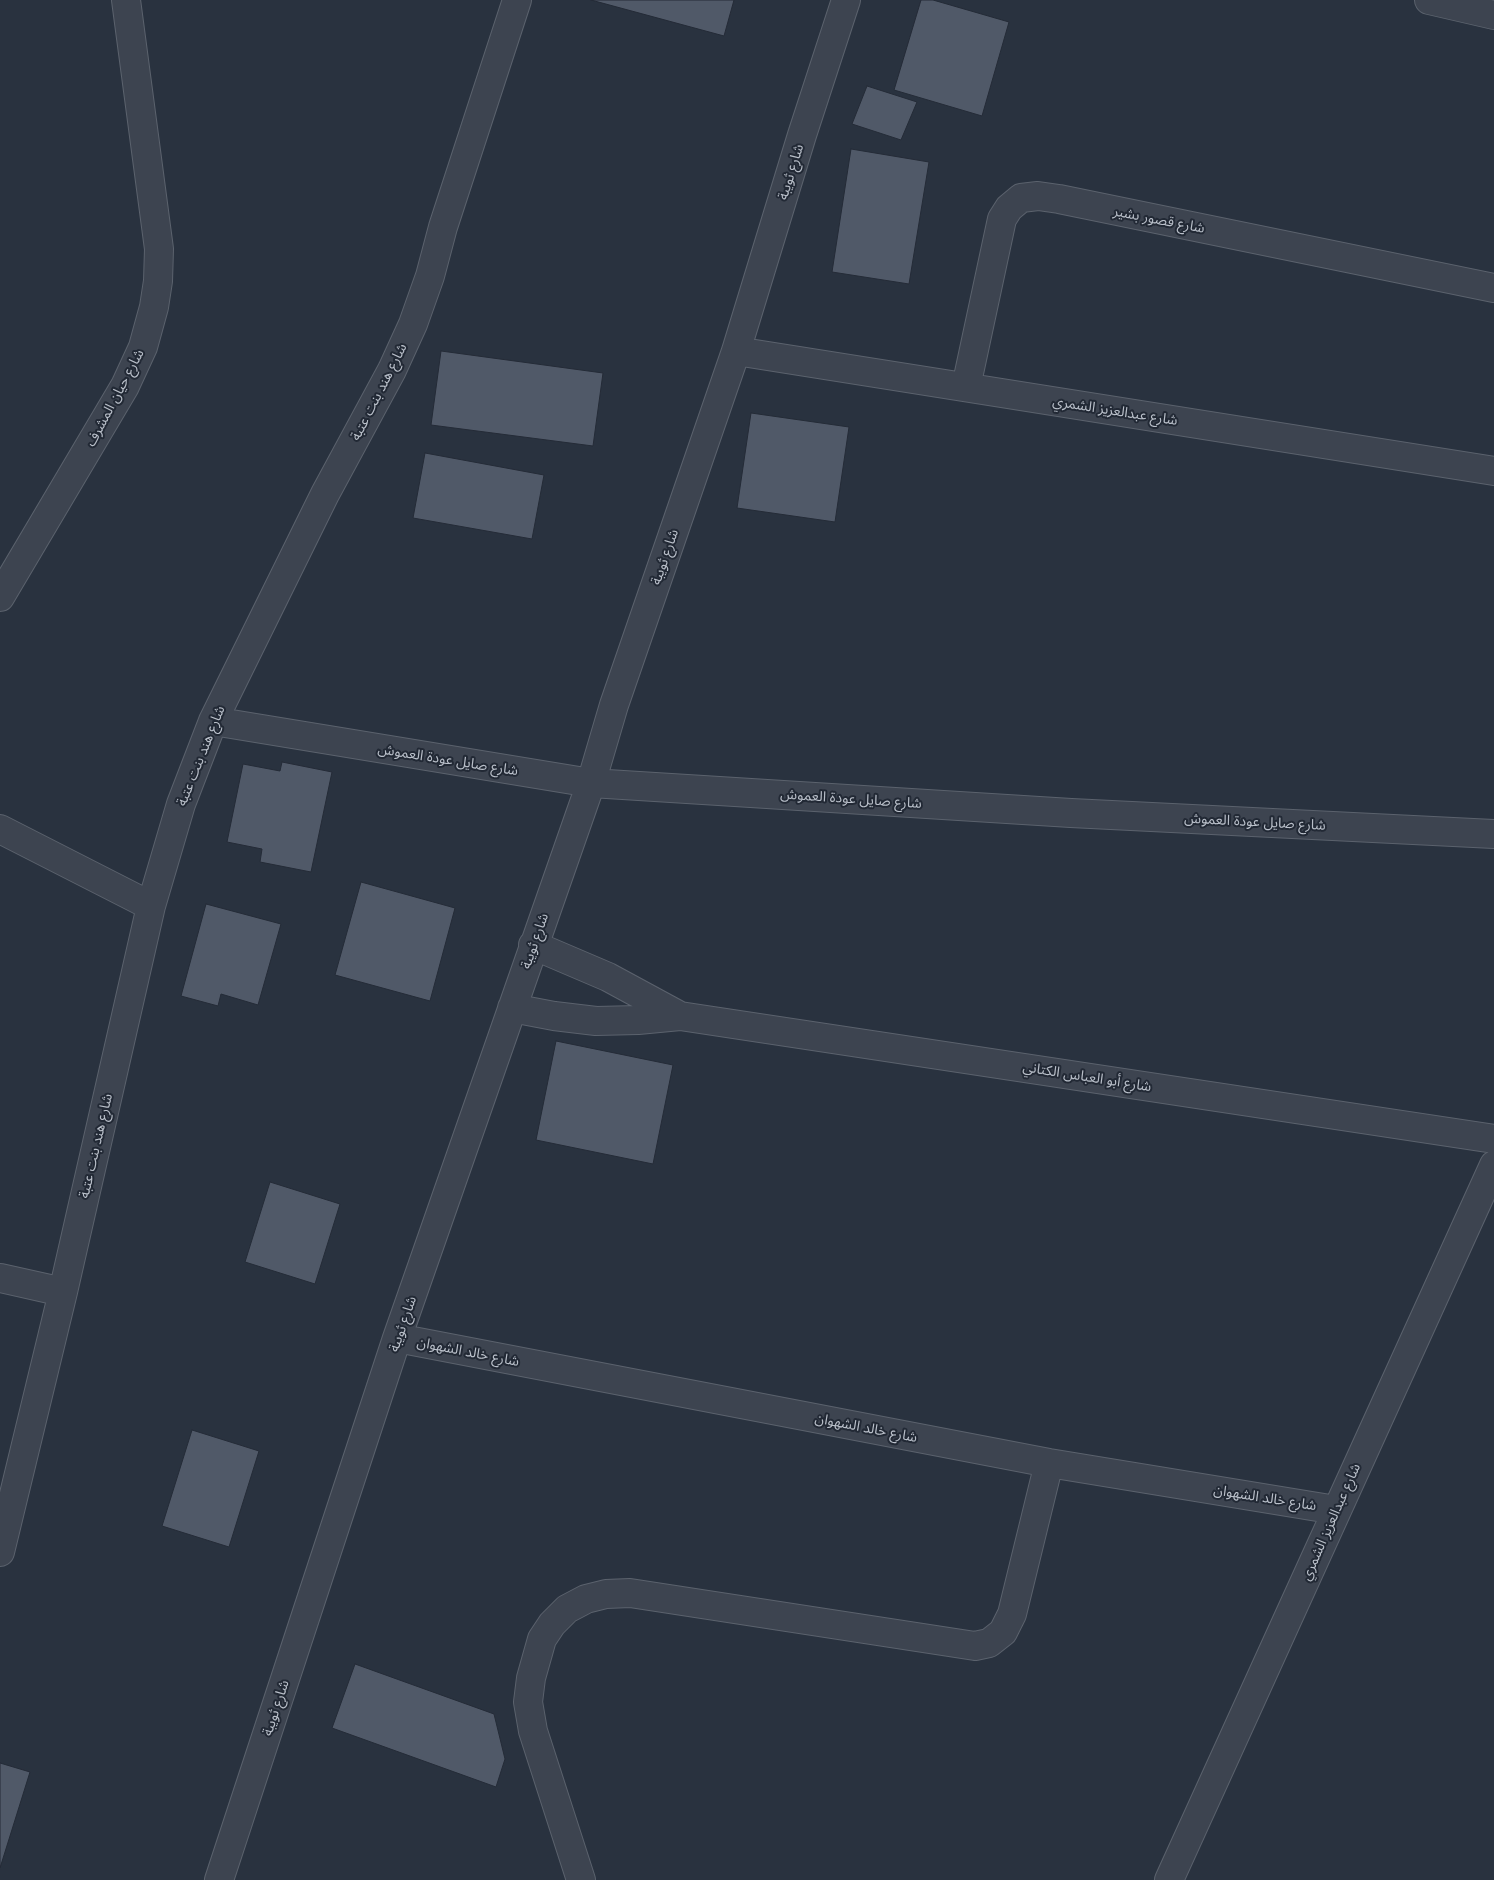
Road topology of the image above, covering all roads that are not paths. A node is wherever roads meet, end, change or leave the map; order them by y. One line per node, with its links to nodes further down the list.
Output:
1 (126, 0): 10 (street, شارع حيان المشرف)
2 (517, 0): 11 (street, شارع هند بنت عتبة)
3 (846, 0): 7 (street, شارع ثويبة)
4 (1430, 0): 5 (street)
5 (1494, 15)
6 (1494, 288): 8 (street, شارع قصور بشير)
7 (736, 351): 8 (street, شارع عبدالعزيز الشمري); 12 (street, شارع ثويبة)
8 (966, 387): 9 (street, شارع عبدالعزيز الشمري)
9 (1494, 471)
10 (0, 597)
11 (213, 721): 12 (street, شارع صايل عودة العموش); 15 (street, شارع هند بنت عتبة)
12 (590, 783): 14 (street, شارع صايل عودة العموش); 16 (street, شارع ثويبة)
13 (0, 829): 15 (street)
14 (1494, 834)
15 (152, 906): 22 (street, شارع هند بنت عتبة)
16 (534, 945): 17 (street, شارع ثويبة); 18 (street, شارع أبو العباس الكتاني)
17 (512, 1008): 18 (street, شارع أبو العباس الكتاني); 23 (street, شارع ثويبة)
18 (680, 1016): 19 (street, شارع أبو العباس الكتاني)
19 (1494, 1139)
20 (1494, 1164): 25 (street, شارع عبدالعزيز الشمري)
21 (0, 1278): 22 (street)
22 (63, 1292): 26 (street, شارع هند بنت عتبة)
23 (397, 1338): 24 (street, شارع خالد الشهوان); 27 (street, شارع ثويبة)
24 (1049, 1463): 25 (street, شارع خالد الشهوان); 28 (street)
25 (1336, 1510): 29 (street, شارع عبدالعزيز الشمري)
26 (0, 1552)
27 (219, 1880)
28 (581, 1880)
29 (1169, 1880)

